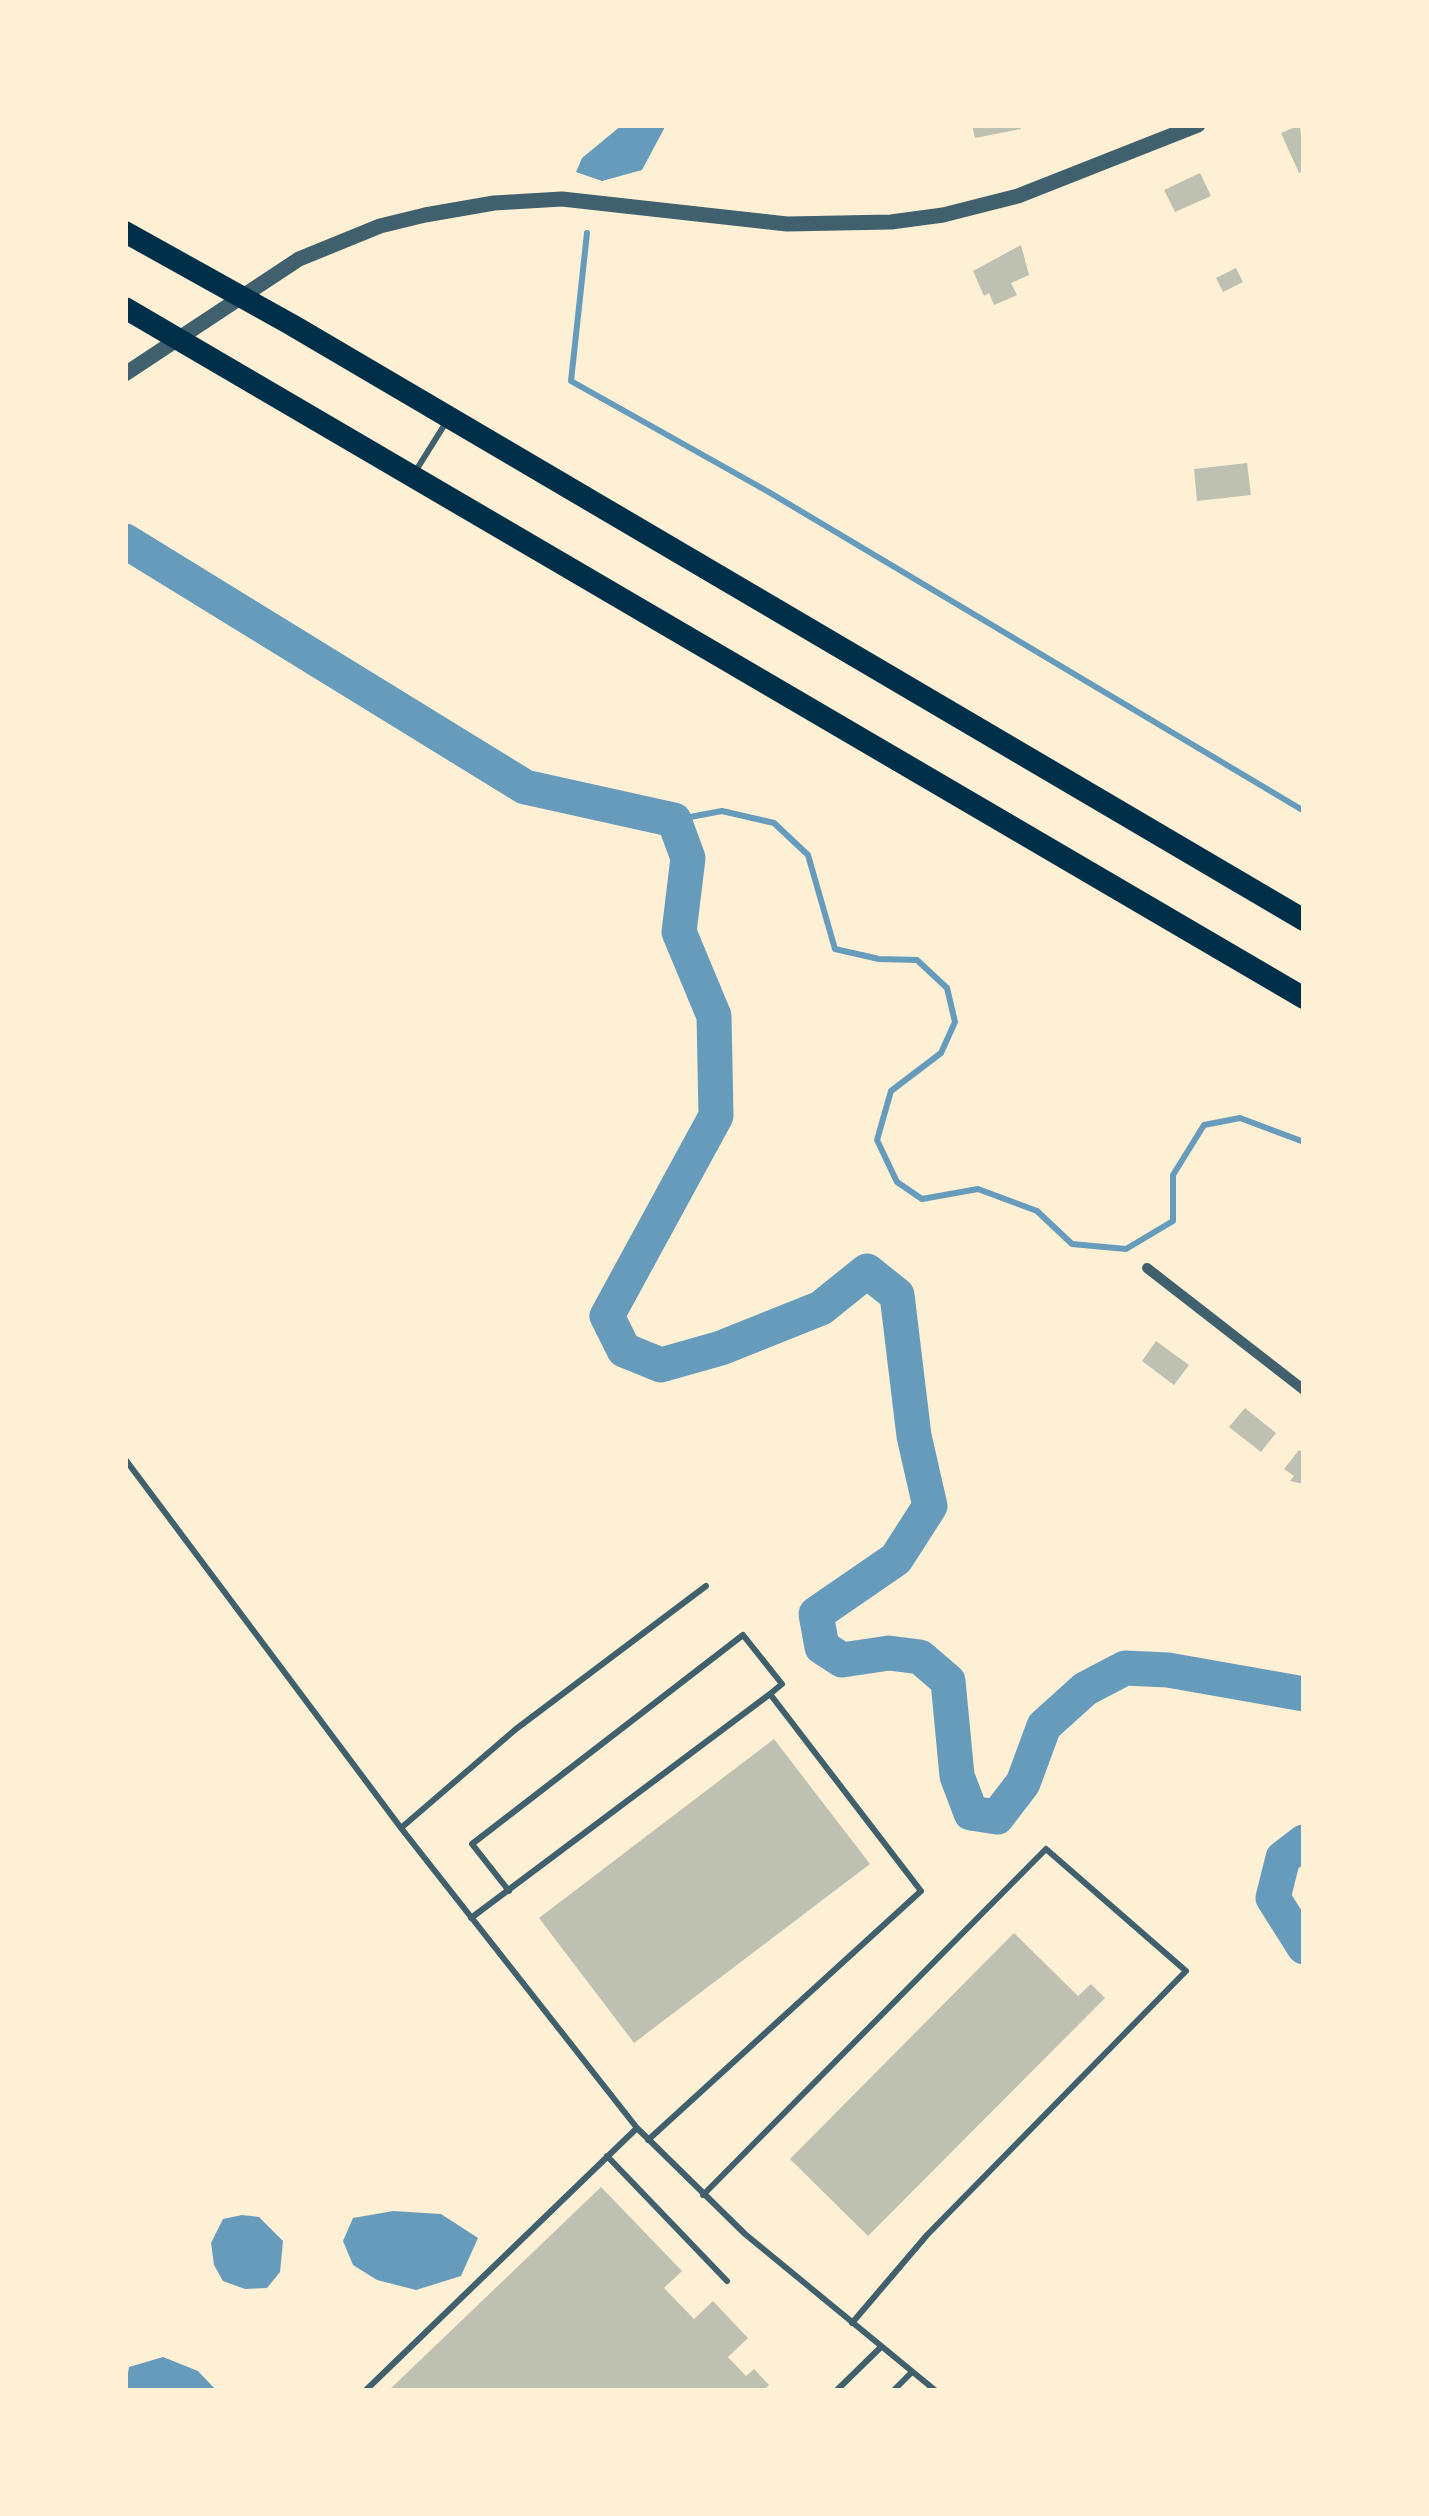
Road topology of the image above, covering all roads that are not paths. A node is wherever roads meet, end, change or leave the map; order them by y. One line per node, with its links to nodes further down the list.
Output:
1 (1198, 125): 4 (street)
2 (125, 232): 5 (highway)
3 (127, 309): 6 (highway)
4 (125, 374)
5 (448, 418): 6 (lane); 7 (highway)
6 (412, 477): 8 (highway)
7 (1304, 920)
8 (1304, 998)
9 (1147, 1268): 10 (street)
10 (1304, 1390)
11 (125, 1460): 14 (lane)
12 (706, 1586): 14 (lane)
13 (770, 1694): 15 (lane); 15 (lane); 18 (lane)
14 (401, 1828): 16 (lane)
15 (509, 1891): 16 (lane)
16 (471, 1918): 17 (lane)
17 (637, 2128): 18 (lane); 19 (lane)
18 (648, 2140): 20 (lane)
19 (607, 2156): 21 (lane); 25 (lane)
20 (703, 2196): 22 (lane); 22 (lane)
21 (727, 2281)
22 (852, 2322): 23 (lane)
23 (882, 2346): 24 (lane); 26 (lane)
24 (912, 2372): 27 (lane); 28 (lane)
25 (365, 2391)
26 (836, 2391)
27 (892, 2391)
28 (936, 2391)

